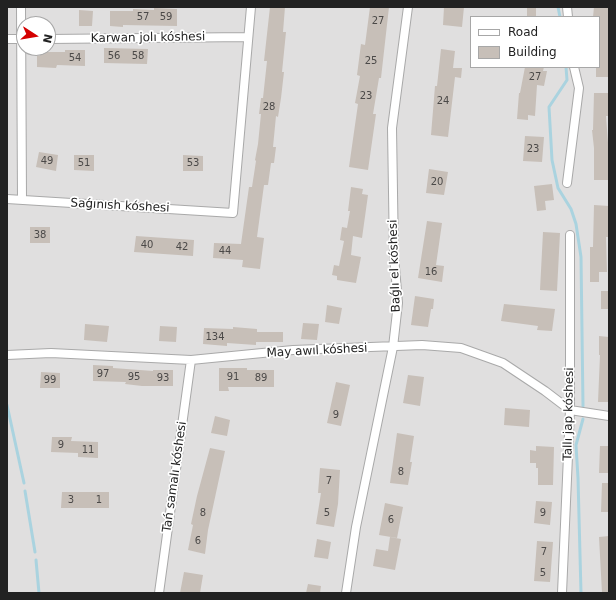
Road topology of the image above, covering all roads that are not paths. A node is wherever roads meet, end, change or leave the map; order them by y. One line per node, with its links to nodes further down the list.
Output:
1 (251, 7): 3 (street)
2 (408, 7): 11 (street, Baǵlı el kóshesi)
3 (248, 37): 4 (street, Karwan jolı kóshesi); 9 (street, Saǵınısh kóshesi)
4 (56, 39)
5 (22, 56): 9 (street)
6 (574, 68): 7 (street)
7 (567, 183)
8 (7, 199): 9 (street, Saǵınısh kóshesi)
9 (22, 200)
10 (570, 235): 14 (street, Tallı jap kóshesi)
11 (394, 347): 13 (street, May awıl kóshesi); 14 (street, May awıl kóshesi); 17 (street, Baǵlı el kóshesi)
12 (7, 355): 13 (street, May awıl kóshesi)
13 (192, 360): 16 (street, Tań samalı kóshesi)
14 (570, 410): 15 (street, May awıl kóshesi); 18 (street, Tallı jap kóshesi)
15 (609, 416)
16 (159, 593)
17 (346, 593)
18 (562, 593)

